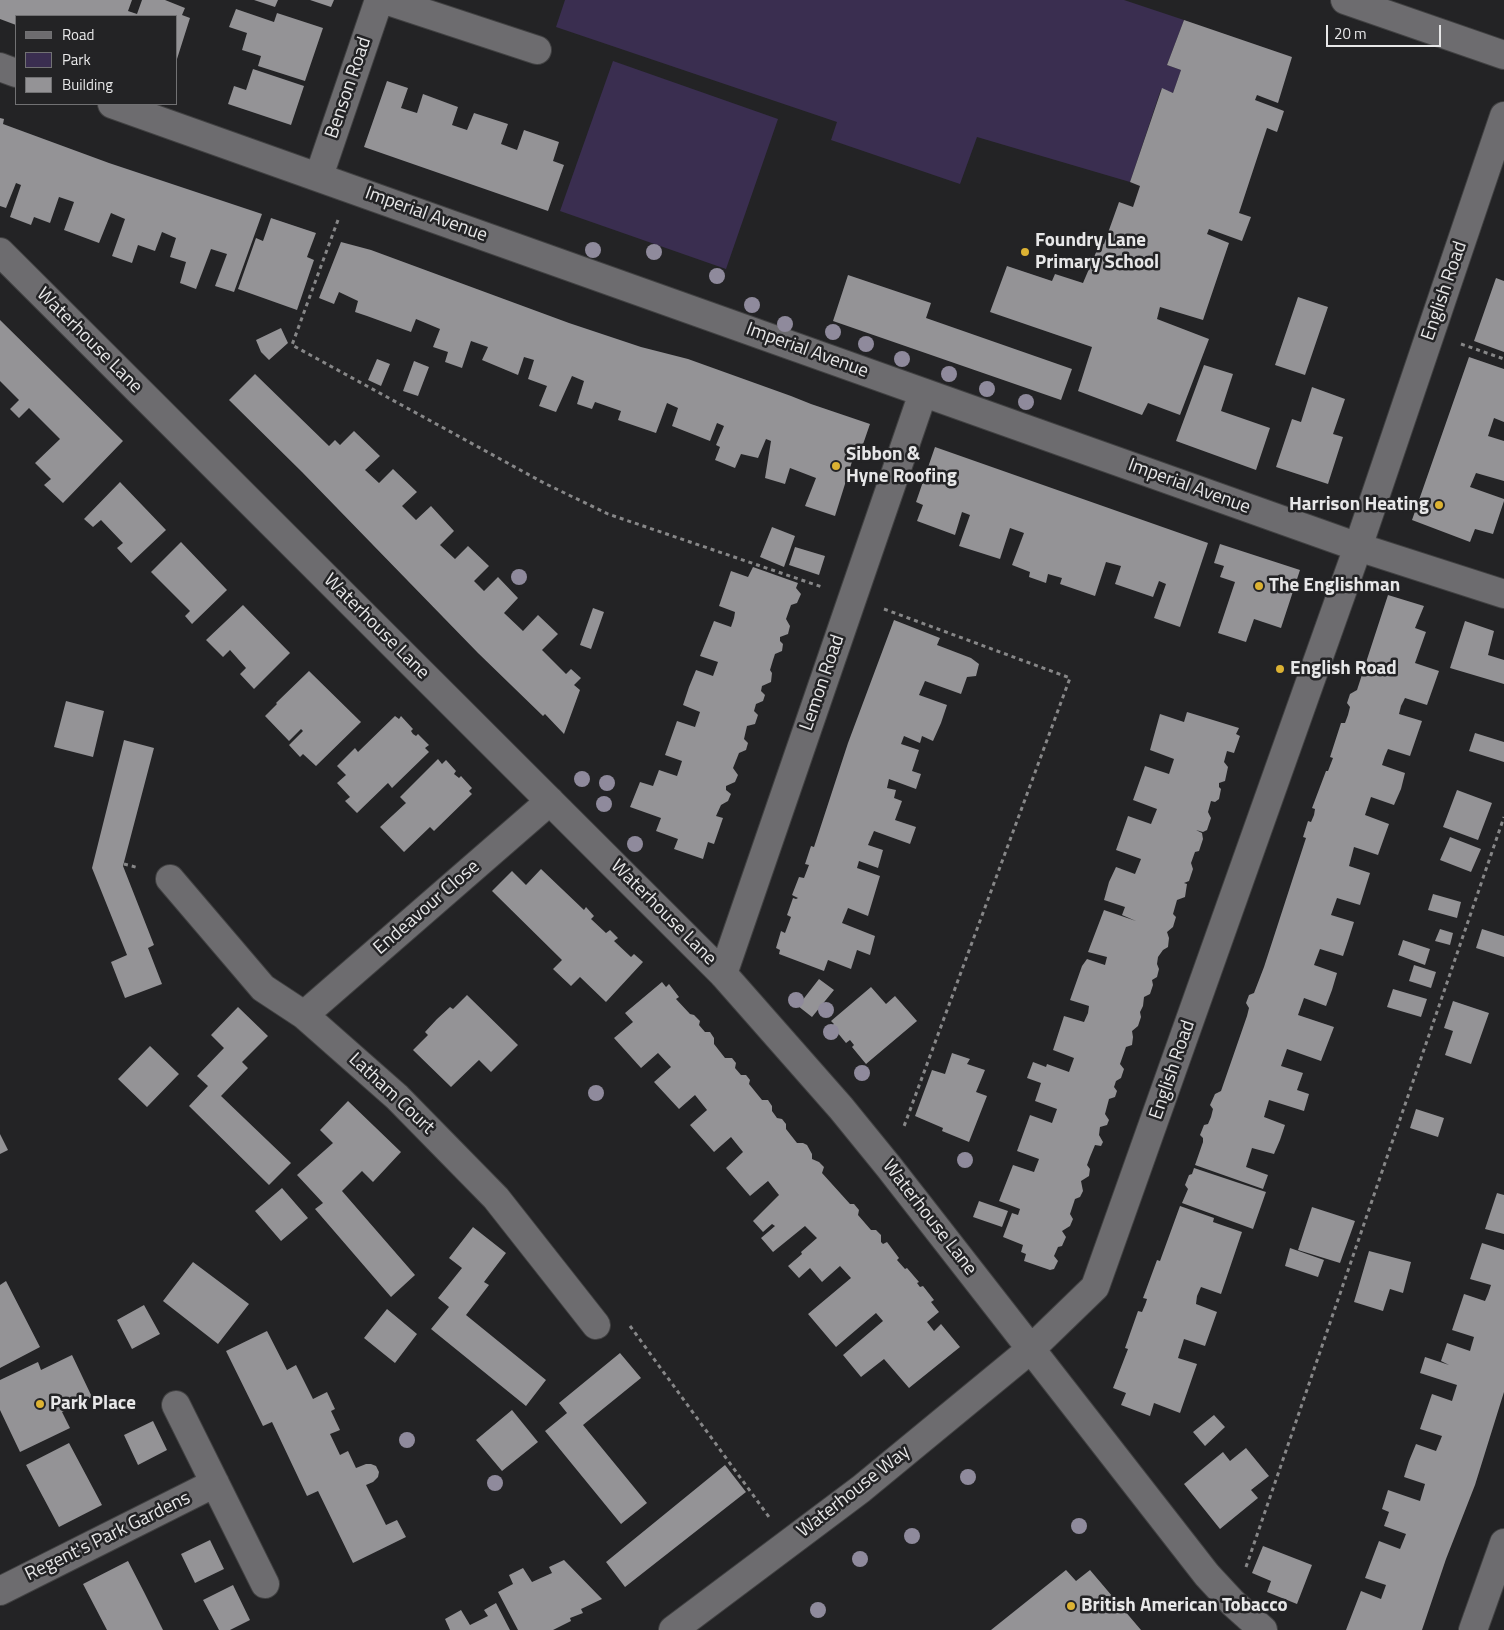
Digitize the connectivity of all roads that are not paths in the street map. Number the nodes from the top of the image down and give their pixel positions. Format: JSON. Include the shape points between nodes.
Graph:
{"nodes":[{"id":1,"x":379,"y":0,"type":"edge"},
{"id":2,"x":385,"y":0,"type":"edge"},
{"id":3,"x":1346,"y":0,"type":"edge"},
{"id":4,"x":537,"y":50,"type":"dead end"},
{"id":5,"x":1504,"y":55,"type":"edge"},
{"id":6,"x":0,"y":68,"type":"edge"},
{"id":7,"x":15,"y":73,"type":"edge"},
{"id":8,"x":115,"y":105,"type":"edge"},
{"id":9,"x":1504,"y":116,"type":"edge"},
{"id":10,"x":319,"y":176,"type":"junction"},
{"id":11,"x":0,"y":252,"type":"edge"},
{"id":12,"x":923,"y":393,"type":"junction"},
{"id":13,"x":1358,"y":547,"type":"junction"},
{"id":14,"x":1504,"y":594,"type":"edge"},
{"id":15,"x":550,"y":801,"type":"junction"},
{"id":16,"x":170,"y":879,"type":"dead end"},
{"id":17,"x":723,"y":974,"type":"junction"},
{"id":18,"x":304,"y":1015,"type":"junction"},
{"id":19,"x":596,"y":1325,"type":"road end"},
{"id":20,"x":1031,"y":1348,"type":"junction"},
{"id":21,"x":176,"y":1405,"type":"dead end"},
{"id":22,"x":215,"y":1483,"type":"junction"},
{"id":23,"x":1504,"y":1542,"type":"edge"},
{"id":24,"x":265,"y":1584,"type":"dead end"},
{"id":25,"x":0,"y":1590,"type":"edge"},
{"id":26,"x":673,"y":1630,"type":"edge"},
{"id":27,"x":1263,"y":1630,"type":"edge"},
{"id":28,"x":1473,"y":1630,"type":"edge"}],
"edges":[{"from":1,"to":10,"type":"street","name":"Benson Road"},
{"from":2,"to":4,"type":"street"},
{"from":3,"to":5,"type":"street"},
{"from":6,"to":7,"type":"street"},
{"from":8,"to":10,"type":"street","name":"Imperial Avenue"},
{"from":9,"to":13,"type":"street","name":"English Road"},
{"from":10,"to":12,"type":"street","name":"Imperial Avenue"},
{"from":11,"to":15,"type":"street","name":"Waterhouse Lane"},
{"from":12,"to":13,"type":"street","name":"Imperial Avenue"},
{"from":12,"to":17,"type":"street","name":"Lemon Road"},
{"from":13,"to":14,"type":"street","name":"Imperial Avenue"},
{"from":13,"to":20,"type":"street","name":"English Road","via":[[1096,1287]]},
{"from":15,"to":17,"type":"street","name":"Waterhouse Lane"},
{"from":15,"to":18,"type":"street","name":"Endeavour Close"},
{"from":16,"to":18,"type":"street","name":"Latham Court","via":[[263,988]]},
{"from":17,"to":20,"type":"street","name":"Waterhouse Lane","via":[[841,1108]]},
{"from":18,"to":19,"type":"street","name":"Latham Court","via":[[397,1097],[496,1198]]},
{"from":20,"to":26,"type":"street","name":"Waterhouse Way","via":[[861,1489]]},
{"from":20,"to":27,"type":"street","name":"Waterhouse Lane","via":[[1207,1575]]},
{"from":21,"to":22,"type":"street"},
{"from":22,"to":24,"type":"street"},
{"from":22,"to":25,"type":"street","name":"Regent's Park Gardens"},
{"from":23,"to":28,"type":"street"}]}
